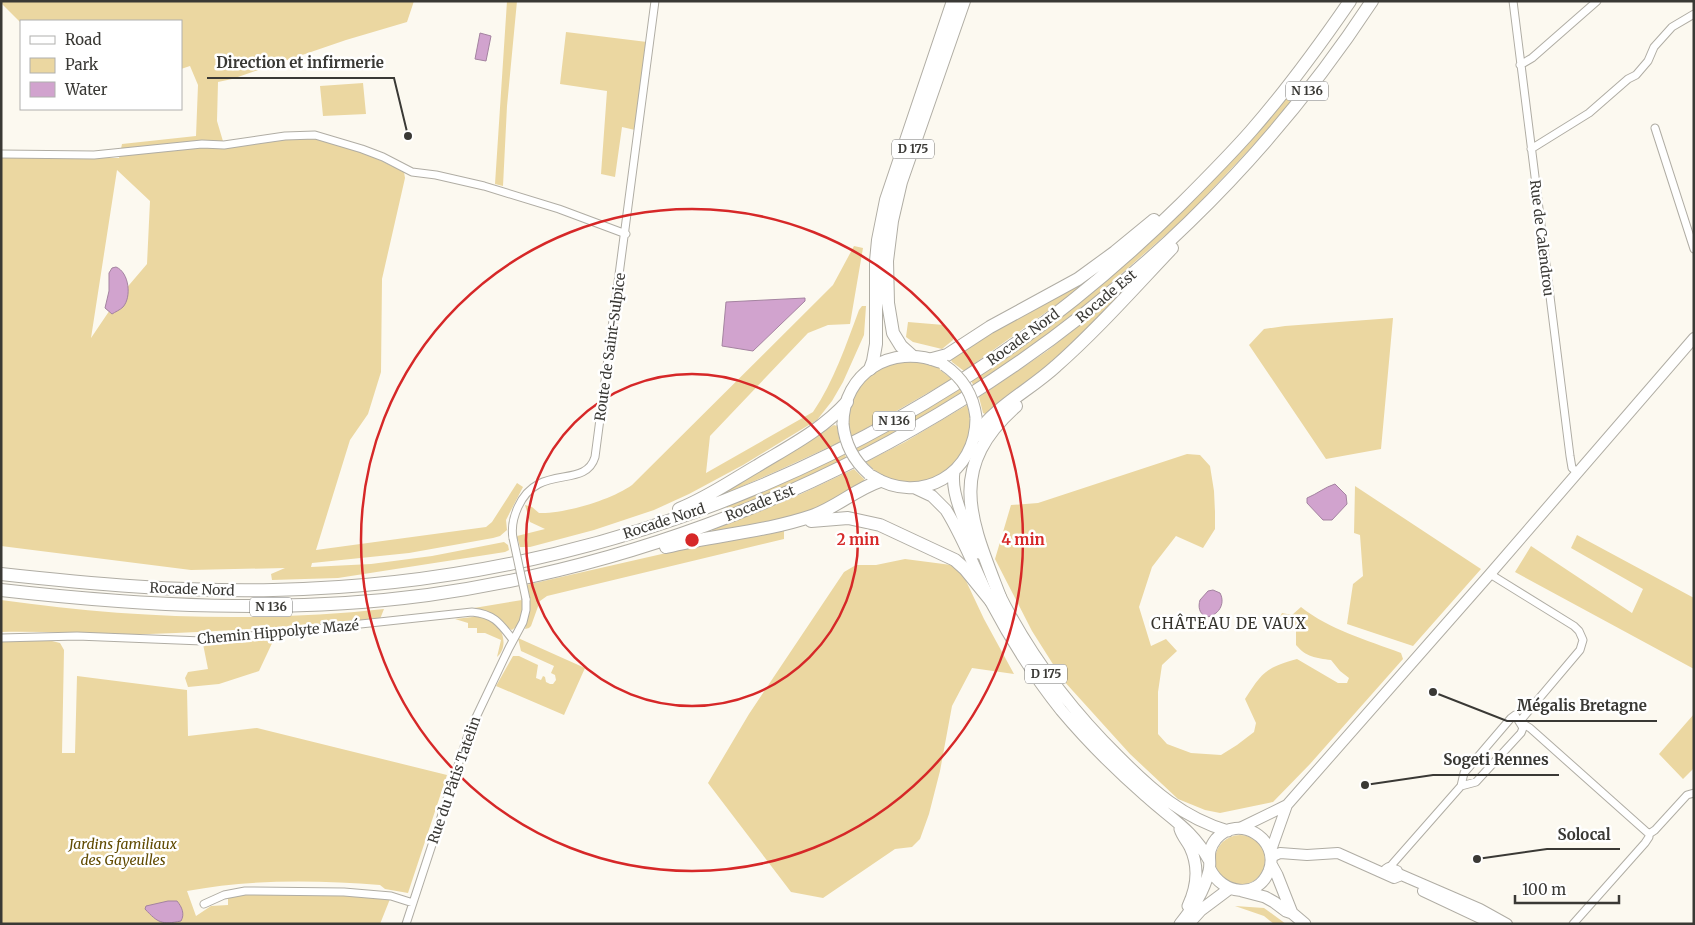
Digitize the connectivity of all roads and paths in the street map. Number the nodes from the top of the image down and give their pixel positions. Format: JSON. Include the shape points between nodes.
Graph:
{"nodes":[{"id":1,"x":656,"y":1,"type":"edge"},
{"id":2,"x":953,"y":1,"type":"edge"},
{"id":3,"x":964,"y":1,"type":"edge"},
{"id":4,"x":1350,"y":1,"type":"edge"},
{"id":5,"x":1372,"y":1,"type":"edge"},
{"id":6,"x":1513,"y":1,"type":"edge"},
{"id":7,"x":1597,"y":1,"type":"edge"},
{"id":8,"x":1694,"y":14,"type":"edge"},
{"id":9,"x":1520,"y":65,"type":"junction"},
{"id":10,"x":1655,"y":128,"type":"dead end"},
{"id":11,"x":1531,"y":149,"type":"junction"},
{"id":12,"x":1,"y":154,"type":"edge"},
{"id":13,"x":1223,"y":162,"type":"junction"},
{"id":14,"x":1236,"y":174,"type":"junction"},
{"id":15,"x":626,"y":234,"type":"junction"},
{"id":16,"x":1694,"y":249,"type":"edge"},
{"id":17,"x":1694,"y":338,"type":"edge"},
{"id":18,"x":911,"y":355,"type":"junction"},
{"id":19,"x":932,"y":359,"type":"junction"},
{"id":20,"x":1058,"y":364,"type":"junction"},
{"id":21,"x":870,"y":369,"type":"junction"},
{"id":22,"x":847,"y":402,"type":"junction"},
{"id":23,"x":975,"y":436,"type":"junction"},
{"id":24,"x":954,"y":472,"type":"junction"},
{"id":25,"x":1577,"y":472,"type":"junction"},
{"id":26,"x":880,"y":481,"type":"junction"},
{"id":27,"x":914,"y":488,"type":"junction"},
{"id":28,"x":794,"y":522,"type":"junction"},
{"id":29,"x":501,"y":565,"type":"junction"},
{"id":30,"x":1,"y":574,"type":"edge"},
{"id":31,"x":538,"y":574,"type":"junction"},
{"id":32,"x":1490,"y":574,"type":"junction"},
{"id":33,"x":1,"y":590,"type":"edge"},
{"id":34,"x":995,"y":599,"type":"junction"},
{"id":35,"x":1,"y":638,"type":"edge"},
{"id":36,"x":513,"y":640,"type":"junction"},
{"id":37,"x":1518,"y":718,"type":"junction"},
{"id":38,"x":1461,"y":786,"type":"junction"},
{"id":39,"x":1690,"y":794,"type":"edge"},
{"id":40,"x":1287,"y":805,"type":"junction"},
{"id":41,"x":1180,"y":825,"type":"junction"},
{"id":42,"x":1240,"y":828,"type":"junction"},
{"id":43,"x":1228,"y":831,"type":"junction"},
{"id":44,"x":1649,"y":834,"type":"junction"},
{"id":45,"x":1403,"y":852,"type":"junction"},
{"id":46,"x":1271,"y":858,"type":"junction"},
{"id":47,"x":1209,"y":864,"type":"junction"},
{"id":48,"x":1393,"y":873,"type":"junction"},
{"id":49,"x":1235,"y":890,"type":"junction"},
{"id":50,"x":413,"y":903,"type":"junction"},
{"id":51,"x":204,"y":904,"type":"dead end"},
{"id":52,"x":1292,"y":913,"type":"junction"},
{"id":53,"x":406,"y":924,"type":"edge"},
{"id":54,"x":1174,"y":924,"type":"edge"},
{"id":55,"x":1180,"y":924,"type":"edge"},
{"id":56,"x":1188,"y":924,"type":"edge"},
{"id":57,"x":1305,"y":924,"type":"edge"},
{"id":58,"x":1493,"y":924,"type":"edge"},
{"id":59,"x":1507,"y":924,"type":"edge"},
{"id":60,"x":1573,"y":924,"type":"edge"}],
"edges":[{"from":1,"to":15,"type":"street","name":"Route de Saint-Sulpice"},
{"from":2,"to":21,"type":"highway","number":"D 175","via":[[886,200],[876,261],[876,344]]},
{"from":3,"to":18,"type":"highway","number":"D 175","via":[[901,182],[890,234],[887,280],[891,326],[896,340]]},
{"from":4,"to":13,"type":"highway","number":"N 136","via":[[1295,77]]},
{"from":5,"to":14,"type":"highway","name":"Rocade Est","number":"N 136","via":[[1307,91]]},
{"from":6,"to":9,"type":"street","name":"Rue de Calendrou"},
{"from":7,"to":9,"type":"street"},
{"from":8,"to":11,"type":"street","via":[[1672,27],[1636,74],[1589,112]]},
{"from":9,"to":11,"type":"street","name":"Rue de Calendrou"},
{"from":10,"to":16,"type":"street"},
{"from":11,"to":25,"type":"street","name":"Rue de Calendrou","via":[[1570,456],[1572,468]]},
{"from":12,"to":15,"type":"street","via":[[94,155],[202,144],[224,146],[285,136],[315,135],[362,148],[412,172],[436,174],[484,186]]},
{"from":13,"to":19,"type":"highway","via":[[1088,273],[990,327],[948,355]]},
{"from":13,"to":29,"type":"highway","name":"Rocade Nord","number":"N 136","via":[[1144,240],[1059,312],[957,384],[885,426],[771,482],[688,514],[597,542]]},
{"from":14,"to":20,"type":"highway","via":[[1213,206]]},
{"from":14,"to":31,"type":"highway","name":"Rocade Est","number":"N 136","via":[[1174,237],[1096,304],[1018,363],[923,424],[840,468],[756,506],[639,548]]},
{"from":15,"to":36,"type":"street","name":"Route de Saint-Sulpice","bridge":true,"via":[[593,464],[585,472],[548,479],[528,490],[514,517],[513,538],[526,610]]},
{"from":17,"to":25,"type":"main road"},
{"from":18,"to":19,"type":"main road"},
{"from":18,"to":21,"type":"main road","via":[[894,357]]},
{"from":19,"to":23,"type":"main road","bridge":true,"via":[[957,374],[967,387],[976,417]]},
{"from":20,"to":23,"type":"highway","via":[[995,413]]},
{"from":20,"to":34,"type":"highway","via":[[1048,378],[998,422],[974,464],[971,511]]},
{"from":21,"to":22,"type":"main road","via":[[856,383]]},
{"from":22,"to":26,"type":"main road","bridge":true,"via":[[843,424],[850,452],[858,464]]},
{"from":22,"to":29,"type":"highway","via":[[814,430],[695,502],[630,526]]},
{"from":23,"to":24,"type":"main road","via":[[968,454]]},
{"from":24,"to":27,"type":"main road","via":[[935,483]]},
{"from":24,"to":34,"type":"main road","number":"D 175","via":[[952,478],[958,502]]},
{"from":25,"to":32,"type":"main road"},
{"from":26,"to":27,"type":"main road"},
{"from":26,"to":28,"type":"highway","via":[[832,508]]},
{"from":27,"to":34,"type":"main road","number":"D 175","via":[[932,496],[946,510]]},
{"from":28,"to":31,"type":"highway"},
{"from":28,"to":34,"type":"highway","via":[[848,518],[880,525],[956,560]]},
{"from":29,"to":30,"type":"highway","name":"Rocade Nord","number":"N 136","via":[[422,579],[273,590],[149,587]]},
{"from":31,"to":33,"type":"highway","name":"Rocade Nord","number":"N 136","via":[[425,595],[274,606],[157,605]]},
{"from":32,"to":37,"type":"street","via":[[1574,626],[1583,640],[1580,650]]},
{"from":32,"to":40,"type":"main road"},
{"from":34,"to":41,"type":"main road","number":"D 175","via":[[1012,642],[1072,723],[1120,773]]},
{"from":34,"to":43,"type":"main road","number":"D 175","via":[[1047,675],[1096,734],[1154,790],[1205,824]]},
{"from":35,"to":36,"type":"street","name":"Chemin Hippolyte Mazé","via":[[77,636],[202,641],[472,612],[492,617]]},
{"from":36,"to":50,"type":"street","name":"Rue du Pâtis Tatelin","via":[[469,732]]},
{"from":37,"to":38,"type":"street","via":[[1511,718],[1464,773]]},
{"from":37,"to":38,"type":"street","via":[[1523,728],[1521,733],[1476,782]]},
{"from":37,"to":44,"type":"street"},
{"from":38,"to":45,"type":"street"},
{"from":39,"to":44,"type":"street"},
{"from":40,"to":42,"type":"main road"},
{"from":40,"to":46,"type":"main road"},
{"from":41,"to":47,"type":"main road","number":"D 175","via":[[1195,838]]},
{"from":41,"to":54,"type":"main road","via":[[1194,857],[1196,877],[1191,900]]},
{"from":42,"to":43,"type":"main road"},
{"from":42,"to":46,"type":"main road","via":[[1260,835]]},
{"from":43,"to":47,"type":"main road","via":[[1212,846]]},
{"from":44,"to":60,"type":"street","via":[[1645,843]]},
{"from":45,"to":48,"type":"street"},
{"from":45,"to":48,"type":"street"},
{"from":46,"to":48,"type":"main road","via":[[1280,853],[1338,853]]},
{"from":46,"to":49,"type":"main road","via":[[1268,873],[1261,883]]},
{"from":46,"to":52,"type":"main road"},
{"from":47,"to":49,"type":"main road","via":[[1217,881]]},
{"from":47,"to":55,"type":"main road","via":[[1198,901]]},
{"from":48,"to":58,"type":"main road"},
{"from":48,"to":59,"type":"main road","via":[[1480,909]]},
{"from":49,"to":52,"type":"main road","via":[[1266,898]]},
{"from":49,"to":56,"type":"main road","via":[[1201,910]]},
{"from":50,"to":51,"type":"street","via":[[391,896],[344,892],[245,891],[220,896]]},
{"from":50,"to":53,"type":"street","name":"Rue du Pâtis Tatelin"},
{"from":52,"to":57,"type":"main road"}]}
